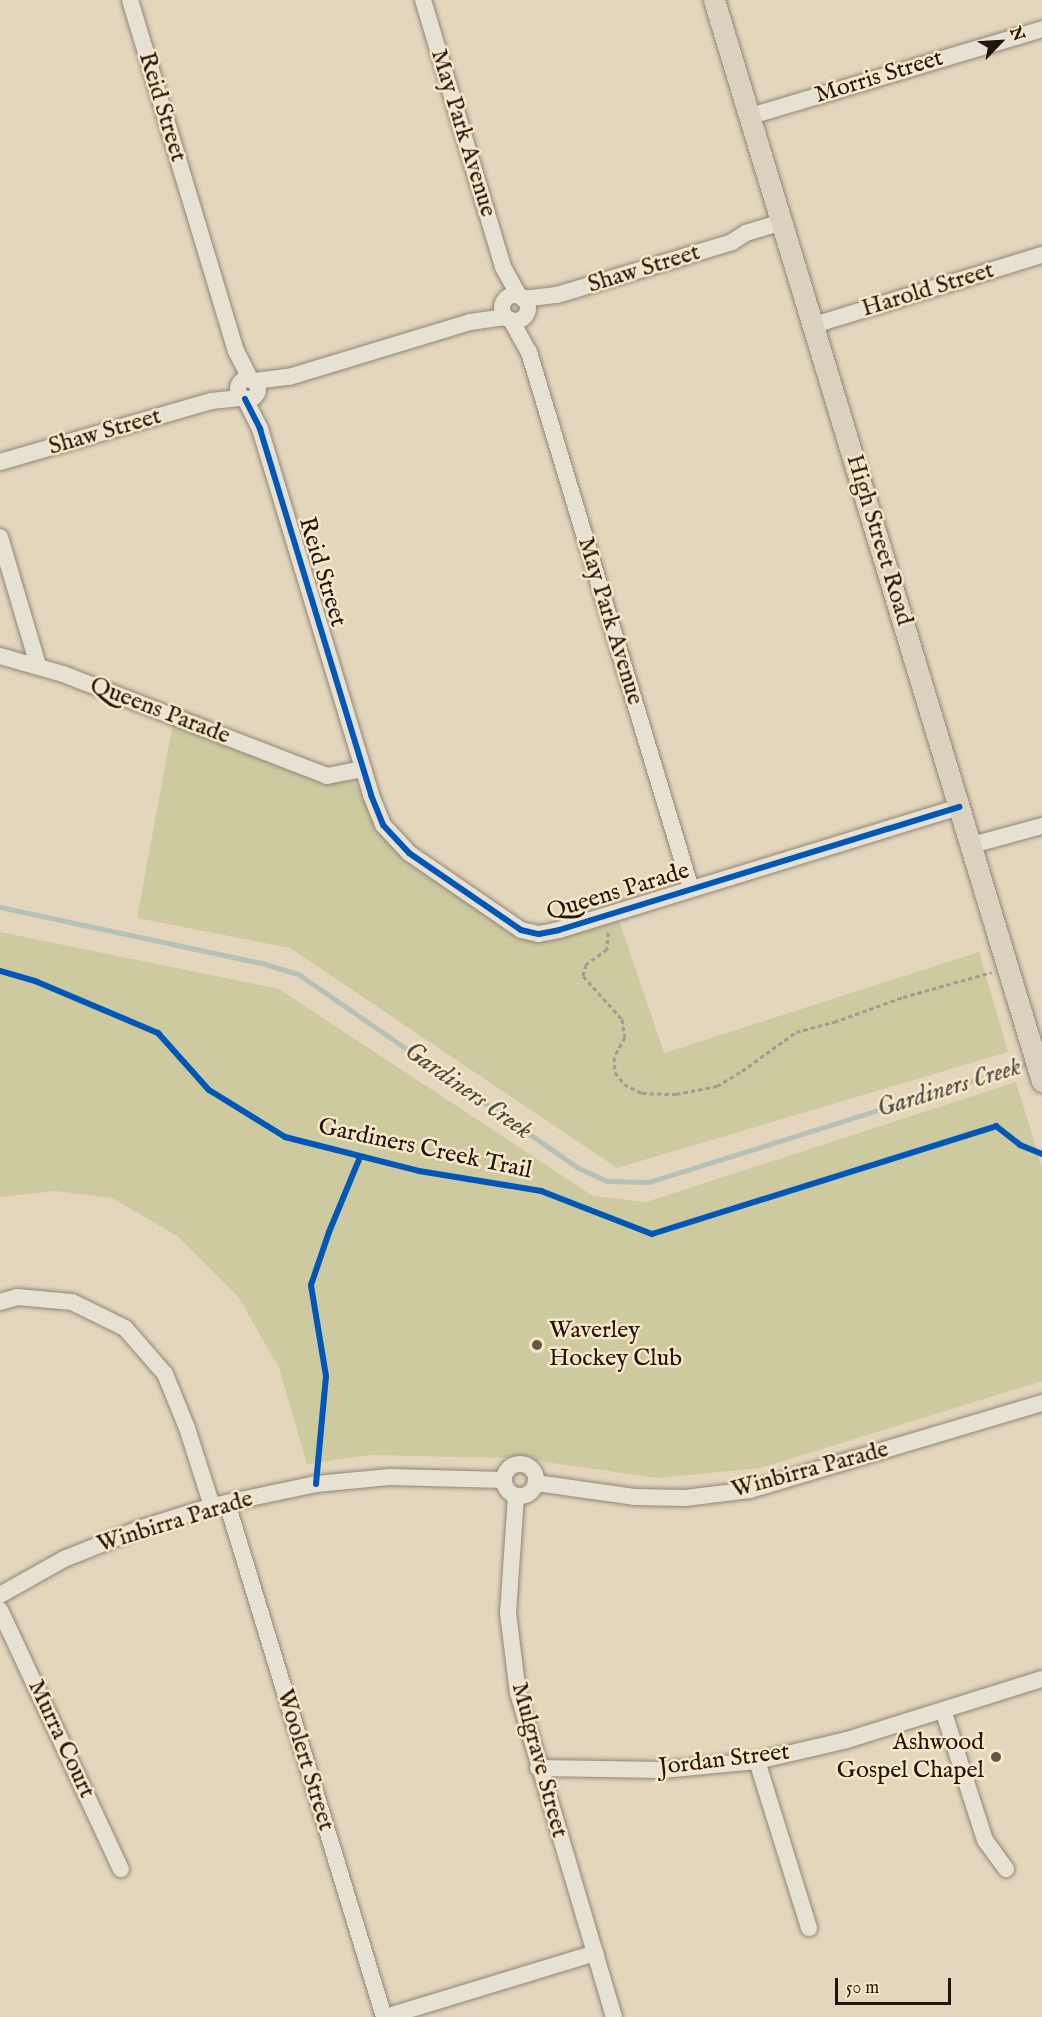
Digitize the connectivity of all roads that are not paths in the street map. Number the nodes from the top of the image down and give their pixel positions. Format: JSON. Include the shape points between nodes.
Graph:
{"nodes":[{"id":1,"x":130,"y":0,"type":"edge"},
{"id":2,"x":423,"y":0,"type":"edge"},
{"id":3,"x":714,"y":0,"type":"edge"},
{"id":4,"x":1042,"y":29,"type":"edge"},
{"id":5,"x":750,"y":116,"type":"junction"},
{"id":6,"x":784,"y":227,"type":"junction"},
{"id":7,"x":1042,"y":255,"type":"edge"},
{"id":8,"x":515,"y":308,"type":"junction"},
{"id":9,"x":814,"y":325,"type":"junction"},
{"id":10,"x":248,"y":389,"type":"junction"},
{"id":11,"x":0,"y":462,"type":"edge"},
{"id":12,"x":0,"y":537,"type":"edge"},
{"id":13,"x":0,"y":656,"type":"edge"},
{"id":14,"x":38,"y":665,"type":"junction"},
{"id":15,"x":361,"y":763,"type":"junction"},
{"id":16,"x":960,"y":807,"type":"junction"},
{"id":17,"x":1042,"y":826,"type":"edge"},
{"id":18,"x":972,"y":845,"type":"junction"},
{"id":19,"x":691,"y":889,"type":"junction"},
{"id":20,"x":1042,"y":1081,"type":"edge"},
{"id":21,"x":0,"y":1302,"type":"edge"},
{"id":22,"x":1042,"y":1403,"type":"edge"},
{"id":23,"x":504,"y":1480,"type":"junction"},
{"id":24,"x":536,"y":1483,"type":"junction"},
{"id":25,"x":516,"y":1496,"type":"junction"},
{"id":26,"x":219,"y":1504,"type":"junction"},
{"id":27,"x":0,"y":1595,"type":"edge"},
{"id":28,"x":0,"y":1610,"type":"edge"},
{"id":29,"x":1042,"y":1679,"type":"edge"},
{"id":30,"x":943,"y":1710,"type":"junction"},
{"id":31,"x":757,"y":1761,"type":"junction"},
{"id":32,"x":538,"y":1768,"type":"junction"},
{"id":33,"x":121,"y":1869,"type":"dead end"},
{"id":34,"x":1006,"y":1869,"type":"dead end"},
{"id":35,"x":808,"y":1928,"type":"dead end"},
{"id":36,"x":595,"y":1953,"type":"junction"},
{"id":37,"x":384,"y":2017,"type":"edge"},
{"id":38,"x":615,"y":2017,"type":"edge"}],
"edges":[{"from":1,"to":10,"type":"street","name":"Reid Street"},
{"from":2,"to":8,"type":"street","name":"May Park Avenue"},
{"from":3,"to":5,"type":"main road","name":"High Street Road"},
{"from":4,"to":5,"type":"street","name":"Morris Street"},
{"from":5,"to":6,"type":"main road","name":"High Street Road"},
{"from":6,"to":8,"type":"street","name":"Shaw Street","via":[[746,233],[732,242]]},
{"from":6,"to":9,"type":"main road","name":"High Street Road"},
{"from":7,"to":9,"type":"street","name":"Harold Street"},
{"from":8,"to":10,"type":"street","name":"Shaw Street"},
{"from":8,"to":19,"type":"street","name":"May Park Avenue"},
{"from":9,"to":16,"type":"main road","name":"High Street Road"},
{"from":10,"to":11,"type":"street","name":"Shaw Street"},
{"from":10,"to":15,"type":"street","name":"Reid Street"},
{"from":12,"to":14,"type":"street"},
{"from":13,"to":14,"type":"street","name":"Queens Parade"},
{"from":14,"to":15,"type":"street","name":"Queens Parade","via":[[334,776]]},
{"from":15,"to":19,"type":"street","name":"Queens Parade","via":[[377,812],[399,845],[521,930],[539,934]]},
{"from":16,"to":18,"type":"main road","name":"High Street Road"},
{"from":16,"to":19,"type":"street","name":"Queens Parade"},
{"from":17,"to":18,"type":"street"},
{"from":18,"to":20,"type":"main road","name":"High Street Road"},
{"from":21,"to":26,"type":"street","name":"Woolert Street","via":[[17,1297],[72,1302],[125,1328],[165,1374]]},
{"from":22,"to":24,"type":"street","name":"Winbirra Parade","via":[[750,1490],[685,1498],[634,1497]]},
{"from":23,"to":24,"type":"street","via":[[508,1469],[519,1464],[534,1471]]},
{"from":23,"to":25,"type":"street"},
{"from":23,"to":26,"type":"street","name":"Winbirra Parade","via":[[390,1478],[316,1484]]},
{"from":24,"to":25,"type":"street","via":[[531,1492]]},
{"from":25,"to":32,"type":"street","name":"Mulgrave Street","via":[[508,1613],[518,1693]]},
{"from":26,"to":27,"type":"street","name":"Winbirra Parade","via":[[64,1558]]},
{"from":26,"to":37,"type":"street","name":"Woolert Street"},
{"from":28,"to":33,"type":"street","name":"Murra Court"},
{"from":29,"to":30,"type":"street","name":"Jordan Street"},
{"from":30,"to":31,"type":"street","name":"Jordan Street","via":[[847,1740]]},
{"from":30,"to":34,"type":"street","via":[[985,1840]]},
{"from":31,"to":32,"type":"street","name":"Jordan Street","via":[[663,1770]]},
{"from":31,"to":35,"type":"street"},
{"from":32,"to":36,"type":"street","name":"Mulgrave Street"},
{"from":36,"to":37,"type":"street"},
{"from":36,"to":38,"type":"street","name":"Mulgrave Street"}]}
